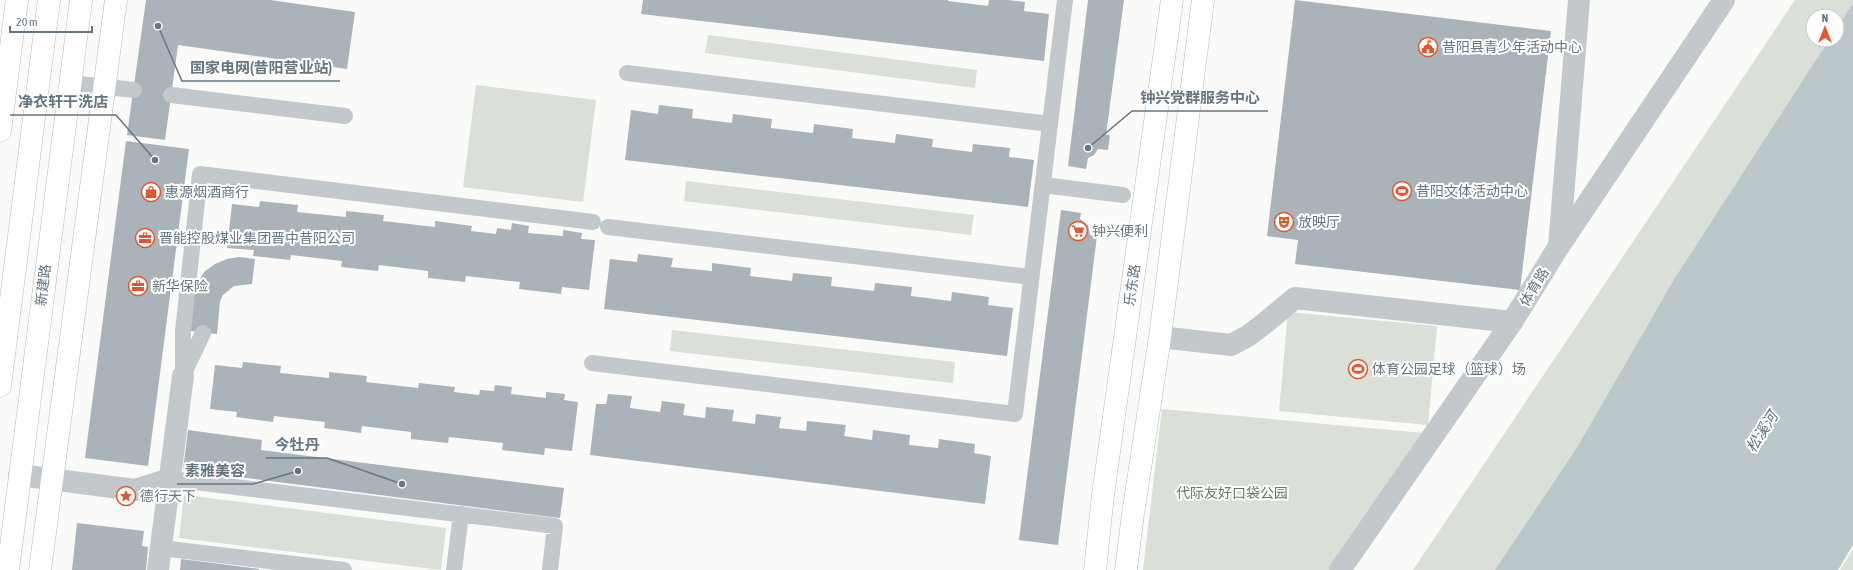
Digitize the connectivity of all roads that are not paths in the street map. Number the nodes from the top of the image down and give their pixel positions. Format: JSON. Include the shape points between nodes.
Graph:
{"nodes":[{"id":1,"x":17,"y":0,"type":"edge"},
{"id":2,"x":49,"y":0,"type":"edge"},
{"id":3,"x":81,"y":0,"type":"edge"},
{"id":4,"x":116,"y":0,"type":"edge"},
{"id":5,"x":1065,"y":0,"type":"edge"},
{"id":6,"x":1172,"y":0,"type":"edge"},
{"id":7,"x":1203,"y":0,"type":"edge"},
{"id":8,"x":1579,"y":0,"type":"edge"},
{"id":9,"x":1724,"y":0,"type":"edge"},
{"id":10,"x":627,"y":72,"type":"dead end"},
{"id":11,"x":70,"y":82,"type":"junction"},
{"id":12,"x":106,"y":87,"type":"junction"},
{"id":13,"x":134,"y":90,"type":"dead end"},
{"id":14,"x":171,"y":95,"type":"dead end"},
{"id":15,"x":344,"y":116,"type":"dead end"},
{"id":16,"x":1050,"y":124,"type":"junction"},
{"id":17,"x":0,"y":131,"type":"edge"},
{"id":18,"x":1043,"y":185,"type":"junction"},
{"id":19,"x":1123,"y":195,"type":"dead end"},
{"id":20,"x":1559,"y":246,"type":"junction"},
{"id":21,"x":1031,"y":277,"type":"junction"},
{"id":22,"x":1512,"y":322,"type":"junction"},
{"id":23,"x":203,"y":333,"type":"dead end"},
{"id":24,"x":1160,"y":336,"type":"junction"},
{"id":25,"x":592,"y":363,"type":"dead end"},
{"id":26,"x":183,"y":376,"type":"junction"},
{"id":27,"x":0,"y":386,"type":"edge"},
{"id":28,"x":19,"y":475,"type":"junction"},
{"id":29,"x":51,"y":479,"type":"junction"},
{"id":30,"x":170,"y":479,"type":"junction"},
{"id":31,"x":461,"y":514,"type":"junction"},
{"id":32,"x":161,"y":548,"type":"junction"},
{"id":33,"x":8,"y":570,"type":"edge"},
{"id":34,"x":40,"y":570,"type":"edge"},
{"id":35,"x":158,"y":570,"type":"edge"},
{"id":36,"x":344,"y":570,"type":"edge"},
{"id":37,"x":454,"y":570,"type":"edge"},
{"id":38,"x":550,"y":570,"type":"edge"},
{"id":39,"x":1095,"y":570,"type":"edge"},
{"id":40,"x":1126,"y":570,"type":"edge"},
{"id":41,"x":1340,"y":570,"type":"edge"}],
"edges":[{"from":1,"to":17,"type":"main road"},
{"from":2,"to":27,"type":"main road"},
{"from":3,"to":11,"type":"main road","name":"新建路"},
{"from":4,"to":12,"type":"main road"},
{"from":5,"to":16,"type":"lane"},
{"from":6,"to":39,"type":"main road","name":"乐东路","via":[[1105,480]]},
{"from":7,"to":24,"type":"main road"},
{"from":8,"to":20,"type":"street"},
{"from":9,"to":20,"type":"street","name":"体育路"},
{"from":10,"to":16,"type":"lane"},
{"from":11,"to":12,"type":"lane"},
{"from":11,"to":28,"type":"main road","name":"新建路"},
{"from":12,"to":13,"type":"lane"},
{"from":12,"to":29,"type":"main road"},
{"from":14,"to":15,"type":"lane"},
{"from":16,"to":18,"type":"lane"},
{"from":18,"to":19,"type":"lane"},
{"from":18,"to":21,"type":"lane"},
{"from":20,"to":22,"type":"street","name":"体育路"},
{"from":21,"to":25,"type":"lane","via":[[1015,414]]},
{"from":21,"to":26,"type":"lane","via":[[200,174],[183,331]]},
{"from":22,"to":24,"type":"street","via":[[1295,298],[1265,323],[1231,345]]},
{"from":22,"to":41,"type":"street","name":"体育路"},
{"from":23,"to":26,"type":"lane"},
{"from":24,"to":40,"type":"main road"},
{"from":26,"to":30,"type":"street"},
{"from":28,"to":29,"type":"street"},
{"from":28,"to":33,"type":"main road","name":"新建路"},
{"from":29,"to":30,"type":"street","via":[[135,490]]},
{"from":29,"to":34,"type":"main road"},
{"from":30,"to":31,"type":"lane"},
{"from":30,"to":32,"type":"street"},
{"from":31,"to":37,"type":"lane"},
{"from":31,"to":38,"type":"lane","via":[[555,526]]},
{"from":32,"to":35,"type":"street"},
{"from":32,"to":36,"type":"lane"}]}
